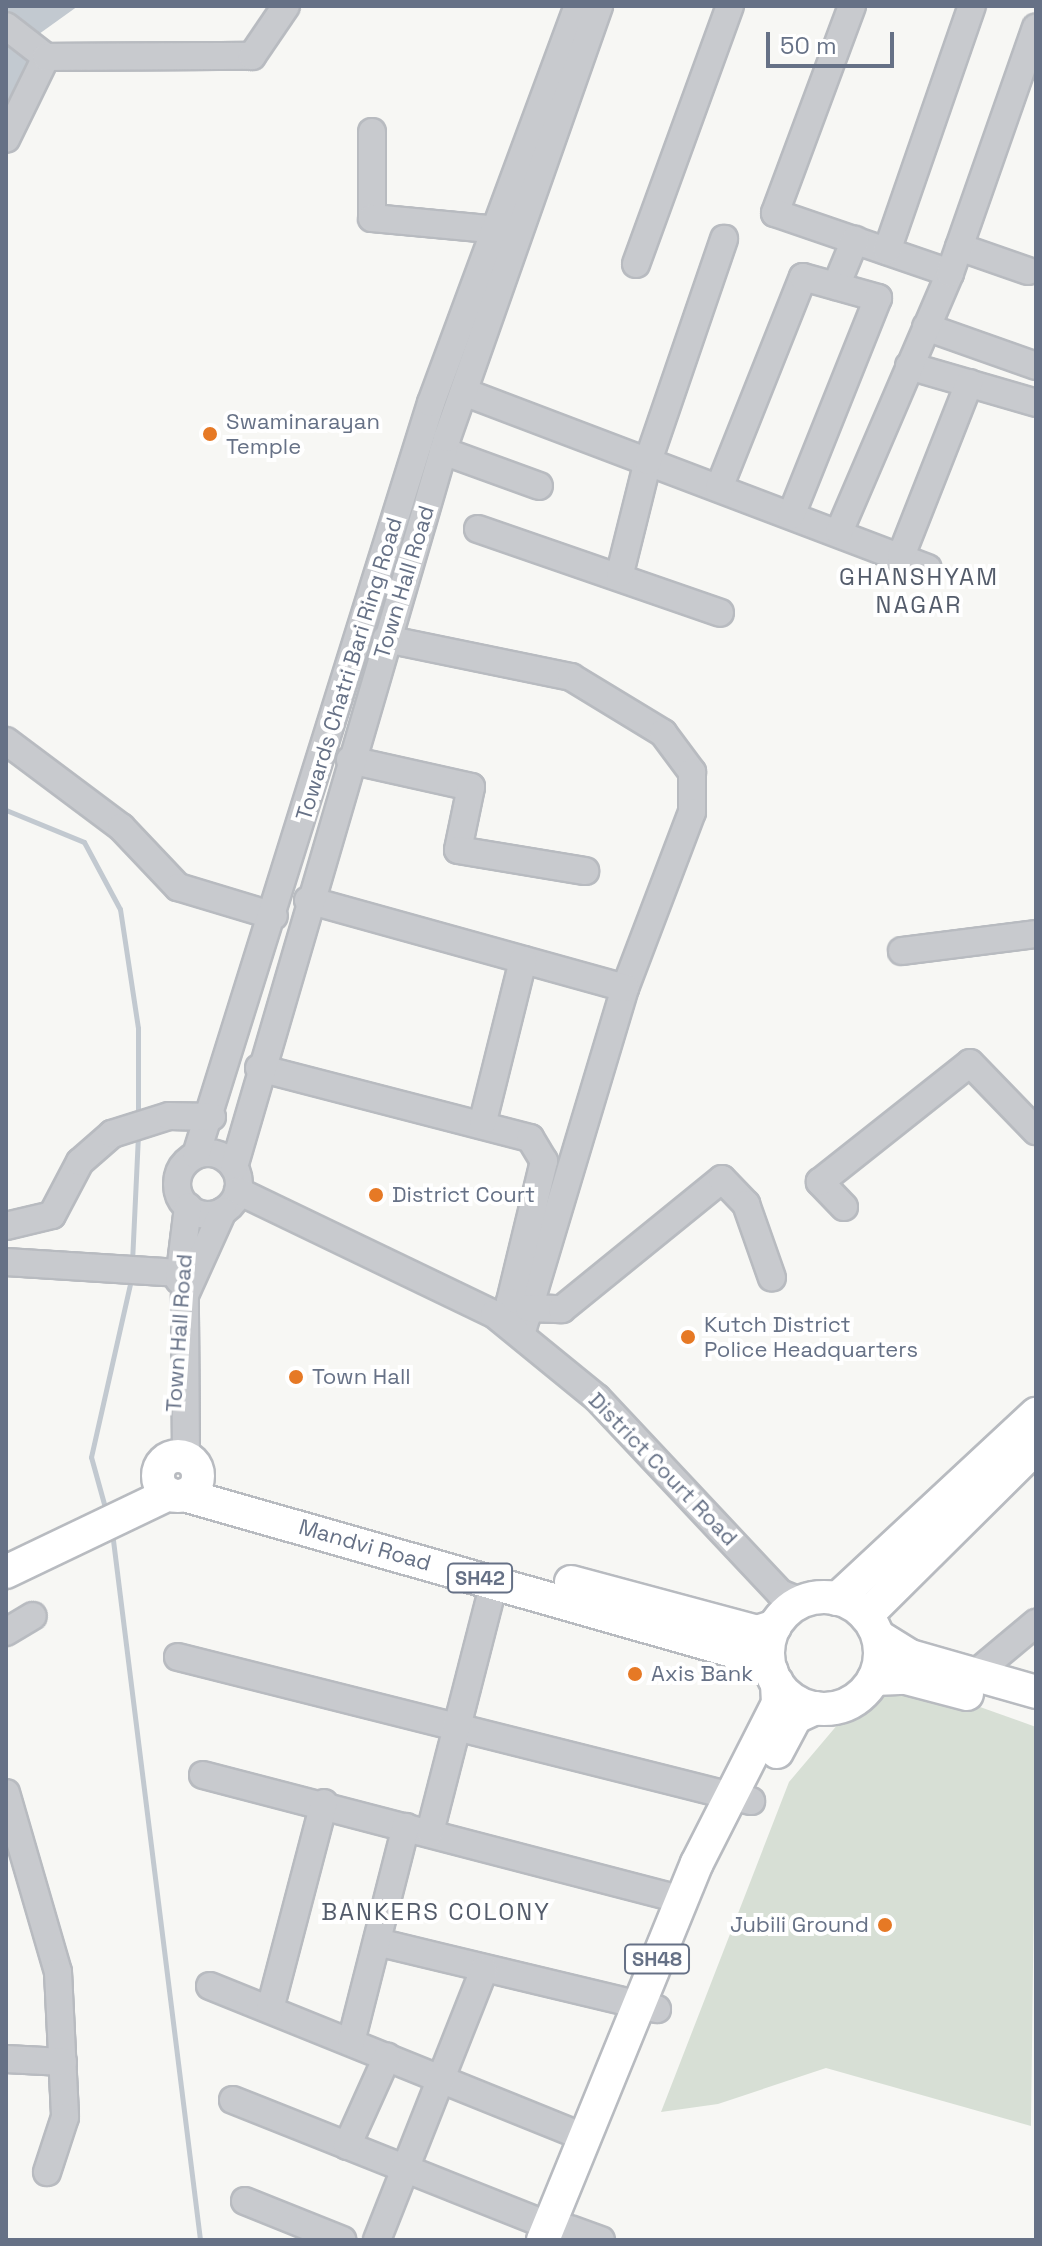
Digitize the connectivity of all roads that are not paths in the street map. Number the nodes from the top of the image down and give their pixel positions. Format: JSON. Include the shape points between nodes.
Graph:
{"nodes":[{"id":1,"x":286,"y":6,"type":"edge"},
{"id":2,"x":578,"y":6,"type":"edge"},
{"id":3,"x":599,"y":6,"type":"edge"},
{"id":4,"x":730,"y":6,"type":"edge"},
{"id":5,"x":852,"y":6,"type":"edge"},
{"id":6,"x":972,"y":6,"type":"edge"},
{"id":7,"x":6,"y":26,"type":"edge"},
{"id":8,"x":1036,"y":28,"type":"edge"},
{"id":9,"x":46,"y":57,"type":"junction"},
{"id":10,"x":372,"y":132,"type":"dead end"},
{"id":11,"x":6,"y":139,"type":"edge"},
{"id":12,"x":498,"y":230,"type":"junction"},
{"id":13,"x":724,"y":239,"type":"dead end"},
{"id":14,"x":855,"y":240,"type":"junction"},
{"id":15,"x":959,"y":247,"type":"junction"},
{"id":16,"x":887,"y":251,"type":"junction"},
{"id":17,"x":636,"y":264,"type":"dead end"},
{"id":18,"x":1028,"y":271,"type":"dead end"},
{"id":19,"x":950,"y":273,"type":"junction"},
{"id":20,"x":836,"y":286,"type":"junction"},
{"id":21,"x":926,"y":327,"type":"junction"},
{"id":22,"x":909,"y":366,"type":"junction"},
{"id":23,"x":1036,"y":366,"type":"edge"},
{"id":24,"x":969,"y":383,"type":"junction"},
{"id":25,"x":464,"y":392,"type":"junction"},
{"id":26,"x":1036,"y":403,"type":"edge"},
{"id":27,"x":443,"y":451,"type":"junction"},
{"id":28,"x":648,"y":461,"type":"junction"},
{"id":29,"x":539,"y":486,"type":"dead end"},
{"id":30,"x":719,"y":488,"type":"junction"},
{"id":31,"x":791,"y":515,"type":"junction"},
{"id":32,"x":478,"y":529,"type":"dead end"},
{"id":33,"x":839,"y":532,"type":"junction"},
{"id":34,"x":901,"y":556,"type":"junction"},
{"id":35,"x":928,"y":568,"type":"dead end"},
{"id":36,"x":620,"y":573,"type":"junction"},
{"id":37,"x":720,"y":613,"type":"dead end"},
{"id":38,"x":386,"y":639,"type":"junction"},
{"id":39,"x":6,"y":741,"type":"edge"},
{"id":40,"x":350,"y":760,"type":"junction"},
{"id":41,"x":585,"y":871,"type":"dead end"},
{"id":42,"x":308,"y":900,"type":"junction"},
{"id":43,"x":274,"y":916,"type":"junction"},
{"id":44,"x":1036,"y":934,"type":"edge"},
{"id":45,"x":902,"y":951,"type":"dead end"},
{"id":46,"x":523,"y":960,"type":"junction"},
{"id":47,"x":625,"y":988,"type":"junction"},
{"id":48,"x":259,"y":1068,"type":"junction"},
{"id":49,"x":212,"y":1117,"type":"junction"},
{"id":50,"x":483,"y":1121,"type":"junction"},
{"id":51,"x":1036,"y":1131,"type":"edge"},
{"id":52,"x":196,"y":1155,"type":"junction"},
{"id":53,"x":231,"y":1194,"type":"junction"},
{"id":54,"x":188,"y":1207,"type":"junction"},
{"id":55,"x":844,"y":1207,"type":"dead end"},
{"id":56,"x":6,"y":1226,"type":"edge"},
{"id":57,"x":6,"y":1262,"type":"edge"},
{"id":58,"x":180,"y":1273,"type":"junction"},
{"id":59,"x":772,"y":1278,"type":"dead end"},
{"id":60,"x":529,"y":1327,"type":"junction"},
{"id":61,"x":1036,"y":1414,"type":"edge"},
{"id":62,"x":1036,"y":1447,"type":"edge"},
{"id":63,"x":170,"y":1478,"type":"junction"},
{"id":64,"x":62,"y":1531,"type":"junction"},
{"id":65,"x":6,"y":1551,"type":"edge"},
{"id":66,"x":6,"y":1572,"type":"edge"},
{"id":67,"x":490,"y":1598,"type":"dead end"},
{"id":68,"x":837,"y":1599,"type":"junction"},
{"id":69,"x":785,"y":1609,"type":"junction"},
{"id":70,"x":33,"y":1616,"type":"dead end"},
{"id":71,"x":1036,"y":1623,"type":"edge"},
{"id":72,"x":872,"y":1626,"type":"junction"},
{"id":73,"x":6,"y":1632,"type":"edge"},
{"id":74,"x":178,"y":1657,"type":"dead end"},
{"id":75,"x":975,"y":1674,"type":"junction"},
{"id":76,"x":774,"y":1677,"type":"junction"},
{"id":77,"x":874,"y":1679,"type":"junction"},
{"id":78,"x":1036,"y":1692,"type":"edge"},
{"id":79,"x":815,"y":1708,"type":"junction"},
{"id":80,"x":1036,"y":1712,"type":"edge"},
{"id":81,"x":456,"y":1730,"type":"junction"},
{"id":82,"x":203,"y":1775,"type":"dead end"},
{"id":83,"x":6,"y":1793,"type":"edge"},
{"id":84,"x":742,"y":1797,"type":"junction"},
{"id":85,"x":324,"y":1803,"type":"junction"},
{"id":86,"x":418,"y":1829,"type":"junction"},
{"id":87,"x":670,"y":1897,"type":"dead end"},
{"id":88,"x":377,"y":1942,"type":"junction"},
{"id":89,"x":484,"y":1970,"type":"junction"},
{"id":90,"x":210,"y":1986,"type":"dead end"},
{"id":91,"x":648,"y":2006,"type":"junction"},
{"id":92,"x":270,"y":2009,"type":"junction"},
{"id":93,"x":351,"y":2042,"type":"junction"},
{"id":94,"x":387,"y":2057,"type":"junction"},
{"id":95,"x":6,"y":2059,"type":"edge"},
{"id":96,"x":63,"y":2062,"type":"junction"},
{"id":97,"x":440,"y":2078,"type":"junction"},
{"id":98,"x":233,"y":2100,"type":"dead end"},
{"id":99,"x":576,"y":2134,"type":"dead end"},
{"id":100,"x":347,"y":2146,"type":"junction"},
{"id":101,"x":406,"y":2169,"type":"junction"},
{"id":102,"x":47,"y":2172,"type":"dead end"},
{"id":103,"x":245,"y":2201,"type":"dead end"},
{"id":104,"x":554,"y":2233,"type":"edge"},
{"id":105,"x":342,"y":2240,"type":"edge"},
{"id":106,"x":377,"y":2240,"type":"edge"},
{"id":107,"x":601,"y":2240,"type":"edge"}],
"edges":[{"from":1,"to":9,"type":"street","via":[[252,56]]},
{"from":2,"to":12,"type":"street","name":"Towards Chatri Bari Ring Road"},
{"from":3,"to":25,"type":"street","name":"Town Hall Road"},
{"from":4,"to":17,"type":"street"},
{"from":5,"to":14,"type":"street","via":[[775,213]]},
{"from":6,"to":16,"type":"street"},
{"from":7,"to":9,"type":"street"},
{"from":8,"to":15,"type":"street"},
{"from":9,"to":11,"type":"street"},
{"from":10,"to":12,"type":"street","via":[[372,218]]},
{"from":12,"to":43,"type":"street","name":"Towards Chatri Bari Ring Road","via":[[426,418]]},
{"from":13,"to":28,"type":"street"},
{"from":14,"to":16,"type":"street"},
{"from":14,"to":20,"type":"street"},
{"from":15,"to":18,"type":"street"},
{"from":15,"to":19,"type":"street"},
{"from":16,"to":19,"type":"street"},
{"from":19,"to":21,"type":"street"},
{"from":20,"to":30,"type":"street","via":[[803,277]]},
{"from":20,"to":31,"type":"street","via":[[878,298]]},
{"from":21,"to":22,"type":"street"},
{"from":21,"to":23,"type":"street"},
{"from":22,"to":24,"type":"street"},
{"from":22,"to":33,"type":"street"},
{"from":24,"to":26,"type":"street"},
{"from":24,"to":34,"type":"street"},
{"from":25,"to":27,"type":"street","name":"Town Hall Road"},
{"from":25,"to":28,"type":"street"},
{"from":27,"to":29,"type":"street"},
{"from":27,"to":38,"type":"street","name":"Town Hall Road"},
{"from":28,"to":30,"type":"street"},
{"from":28,"to":36,"type":"street"},
{"from":30,"to":31,"type":"street"},
{"from":31,"to":33,"type":"street"},
{"from":32,"to":36,"type":"street"},
{"from":33,"to":34,"type":"street"},
{"from":34,"to":35,"type":"street"},
{"from":36,"to":37,"type":"street"},
{"from":38,"to":40,"type":"street","name":"Town Hall Road"},
{"from":38,"to":47,"type":"street","via":[[571,677],[663,733],[682,754],[692,772],[692,812]]},
{"from":39,"to":43,"type":"street","via":[[121,827],[178,887]]},
{"from":40,"to":41,"type":"street","via":[[471,787],[458,850]]},
{"from":40,"to":42,"type":"street","name":"Town Hall Road"},
{"from":42,"to":46,"type":"street"},
{"from":42,"to":48,"type":"street","name":"Town Hall Road"},
{"from":43,"to":49,"type":"street","name":"Towards Chatri Bari Ring Road"},
{"from":44,"to":45,"type":"street"},
{"from":46,"to":47,"type":"street"},
{"from":46,"to":50,"type":"street"},
{"from":47,"to":60,"type":"street"},
{"from":48,"to":50,"type":"street"},
{"from":48,"to":53,"type":"street","name":"Town Hall Road"},
{"from":49,"to":52,"type":"street","name":"Towards Chatri Bari Ring Road"},
{"from":49,"to":56,"type":"street","via":[[141,1123],[80,1162],[52,1215]]},
{"from":50,"to":60,"type":"street","via":[[530,1138],[544,1161],[510,1302]]},
{"from":51,"to":55,"type":"street","via":[[970,1063],[820,1182]]},
{"from":52,"to":53,"type":"street","via":[[214,1153]]},
{"from":52,"to":54,"type":"street","name":"Town Hall Road","via":[[177,1183]]},
{"from":53,"to":54,"type":"street"},
{"from":53,"to":60,"type":"street","name":"District Court Road"},
{"from":53,"to":63,"type":"street","name":"Town Hall Road","via":[[185,1295]]},
{"from":54,"to":58,"type":"street","name":"Town Hall Road"},
{"from":57,"to":58,"type":"street"},
{"from":58,"to":63,"type":"street","name":"Town Hall Road"},
{"from":59,"to":60,"type":"street","via":[[746,1204],[722,1179],[562,1309]]},
{"from":60,"to":69,"type":"street","name":"District Court Road","via":[[660,1460]]},
{"from":61,"to":68,"type":"main road"},
{"from":62,"to":72,"type":"main road"},
{"from":63,"to":64,"type":"main road"},
{"from":63,"to":69,"type":"main road","name":"Mandvi Road","number":"SH42","via":[[208,1483],[757,1632]]},
{"from":63,"to":76,"type":"main road","name":"Mandvi Road","number":"SH42","via":[[750,1656]]},
{"from":64,"to":65,"type":"main road"},
{"from":64,"to":66,"type":"main road"},
{"from":67,"to":81,"type":"street"},
{"from":68,"to":69,"type":"main road"},
{"from":68,"to":72,"type":"main road"},
{"from":69,"to":76,"type":"main road"},
{"from":70,"to":73,"type":"street"},
{"from":71,"to":75,"type":"street"},
{"from":72,"to":75,"type":"main road","via":[[910,1656]]},
{"from":72,"to":77,"type":"main road"},
{"from":74,"to":81,"type":"street"},
{"from":75,"to":78,"type":"main road"},
{"from":76,"to":79,"type":"main road"},
{"from":76,"to":84,"type":"main road","number":"SH48","via":[[778,1703]]},
{"from":77,"to":79,"type":"main road","via":[[849,1703]]},
{"from":77,"to":80,"type":"main road","via":[[906,1678]]},
{"from":79,"to":84,"type":"main road","number":"SH48","via":[[796,1717]]},
{"from":81,"to":84,"type":"street"},
{"from":81,"to":86,"type":"street"},
{"from":82,"to":85,"type":"street"},
{"from":83,"to":96,"type":"street","via":[[58,1972]]},
{"from":84,"to":91,"type":"main road","number":"SH48"},
{"from":85,"to":86,"type":"street"},
{"from":85,"to":92,"type":"street"},
{"from":86,"to":87,"type":"street"},
{"from":86,"to":88,"type":"street"},
{"from":88,"to":89,"type":"street"},
{"from":88,"to":93,"type":"street"},
{"from":89,"to":91,"type":"street"},
{"from":89,"to":97,"type":"street"},
{"from":90,"to":92,"type":"street"},
{"from":91,"to":104,"type":"main road","number":"SH48"},
{"from":92,"to":93,"type":"street"},
{"from":93,"to":94,"type":"street"},
{"from":94,"to":97,"type":"street"},
{"from":94,"to":100,"type":"street"},
{"from":95,"to":96,"type":"street"},
{"from":96,"to":102,"type":"street","via":[[65,2117]]},
{"from":97,"to":99,"type":"street"},
{"from":97,"to":101,"type":"street"},
{"from":98,"to":100,"type":"street"},
{"from":100,"to":101,"type":"street"},
{"from":101,"to":104,"type":"street"},
{"from":101,"to":106,"type":"street"},
{"from":103,"to":105,"type":"street"},
{"from":104,"to":107,"type":"street"}]}
